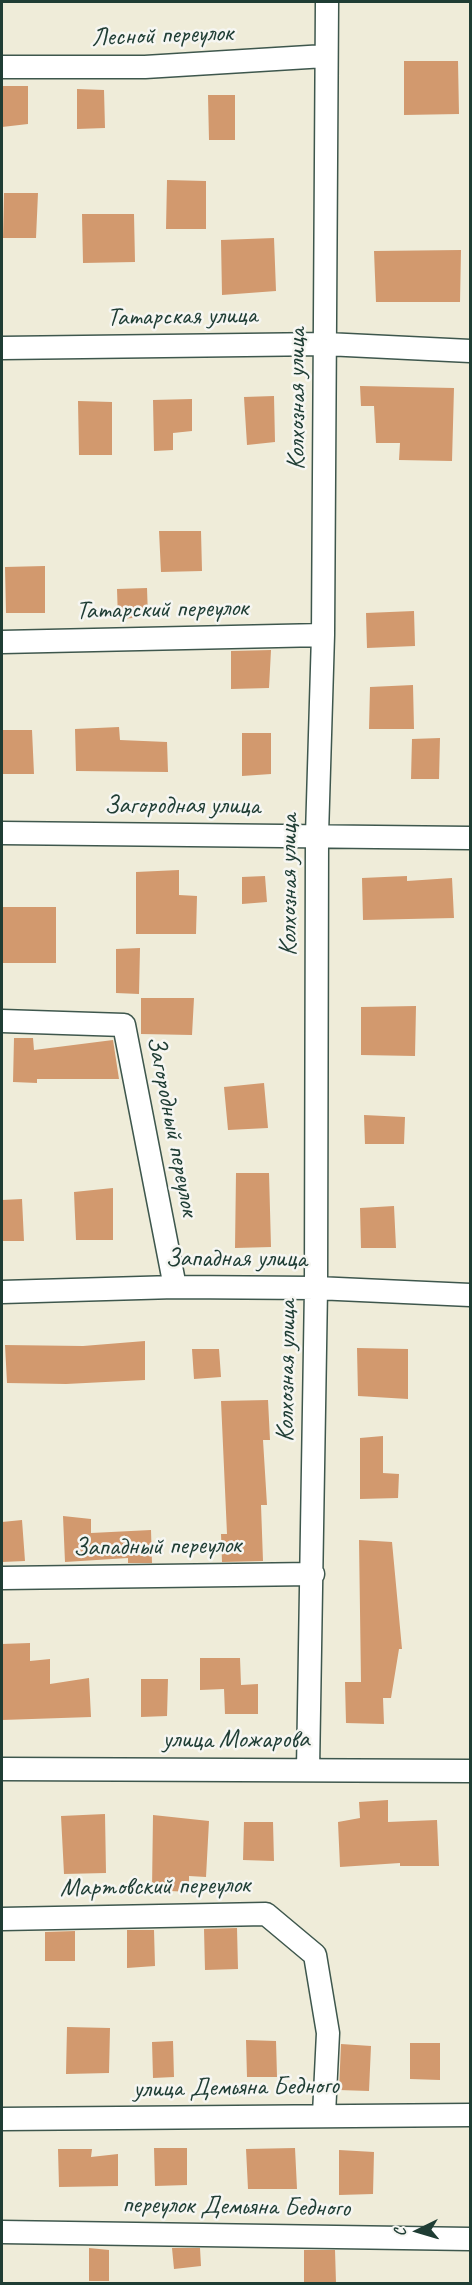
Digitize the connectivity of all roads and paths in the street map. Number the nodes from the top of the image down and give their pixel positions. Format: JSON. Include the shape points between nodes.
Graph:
{"nodes":[{"id":1,"x":327,"y":2,"type":"edge"},
{"id":2,"x":325,"y":56,"type":"junction"},
{"id":3,"x":2,"y":67,"type":"edge"},
{"id":4,"x":326,"y":344,"type":"junction"},
{"id":5,"x":2,"y":348,"type":"edge"},
{"id":6,"x":471,"y":351,"type":"edge"},
{"id":7,"x":323,"y":635,"type":"junction"},
{"id":8,"x":2,"y":642,"type":"edge"},
{"id":9,"x":2,"y":832,"type":"edge"},
{"id":10,"x":317,"y":835,"type":"junction"},
{"id":11,"x":471,"y":838,"type":"edge"},
{"id":12,"x":2,"y":1021,"type":"edge"},
{"id":13,"x":175,"y":1287,"type":"junction"},
{"id":14,"x":316,"y":1288,"type":"junction"},
{"id":15,"x":2,"y":1292,"type":"edge"},
{"id":16,"x":471,"y":1295,"type":"edge"},
{"id":17,"x":313,"y":1574,"type":"junction"},
{"id":18,"x":2,"y":1578,"type":"edge"},
{"id":19,"x":2,"y":1769,"type":"edge"},
{"id":20,"x":308,"y":1769,"type":"junction"},
{"id":21,"x":471,"y":1771,"type":"edge"},
{"id":22,"x":2,"y":1918,"type":"edge"},
{"id":23,"x":324,"y":2114,"type":"junction"},
{"id":24,"x":471,"y":2115,"type":"edge"},
{"id":25,"x":2,"y":2119,"type":"edge"},
{"id":26,"x":2,"y":2232,"type":"edge"},
{"id":27,"x":471,"y":2239,"type":"edge"}],
"edges":[{"from":1,"to":2,"type":"street","name":"Колхозная улица"},
{"from":2,"to":3,"type":"street","name":"Лесной переулок","via":[[145,67]]},
{"from":2,"to":4,"type":"street","name":"Колхозная улица"},
{"from":4,"to":5,"type":"street","name":"Татарская улица"},
{"from":4,"to":6,"type":"street","name":"Татарская улица"},
{"from":4,"to":7,"type":"street","name":"Колхозная улица"},
{"from":7,"to":8,"type":"street","name":"Татарский переулок"},
{"from":7,"to":10,"type":"street","name":"Колхозная улица"},
{"from":9,"to":10,"type":"street","name":"Загородная улица"},
{"from":10,"to":11,"type":"street","name":"Загородная улица"},
{"from":10,"to":14,"type":"street","name":"Колхозная улица"},
{"from":12,"to":13,"type":"street","name":"Загородный переулок","via":[[124,1025]]},
{"from":13,"to":14,"type":"street","name":"Западная улица"},
{"from":13,"to":15,"type":"street","name":"Западная улица"},
{"from":14,"to":16,"type":"street","name":"Западная улица"},
{"from":14,"to":17,"type":"street","name":"Колхозная улица"},
{"from":17,"to":18,"type":"street","name":"Западный переулок"},
{"from":17,"to":20,"type":"street","name":"Колхозная улица"},
{"from":19,"to":20,"type":"street","name":"улица Можарова"},
{"from":20,"to":21,"type":"street","name":"улица Можарова"},
{"from":22,"to":23,"type":"street","name":"Мартовский переулок","via":[[266,1914],[315,1955],[328,2033]]},
{"from":23,"to":24,"type":"street","name":"улица Демьяна Бедного"},
{"from":23,"to":25,"type":"street","name":"улица Демьяна Бедного"},
{"from":26,"to":27,"type":"street","name":"переулок Демьяна Бедного"}]}
